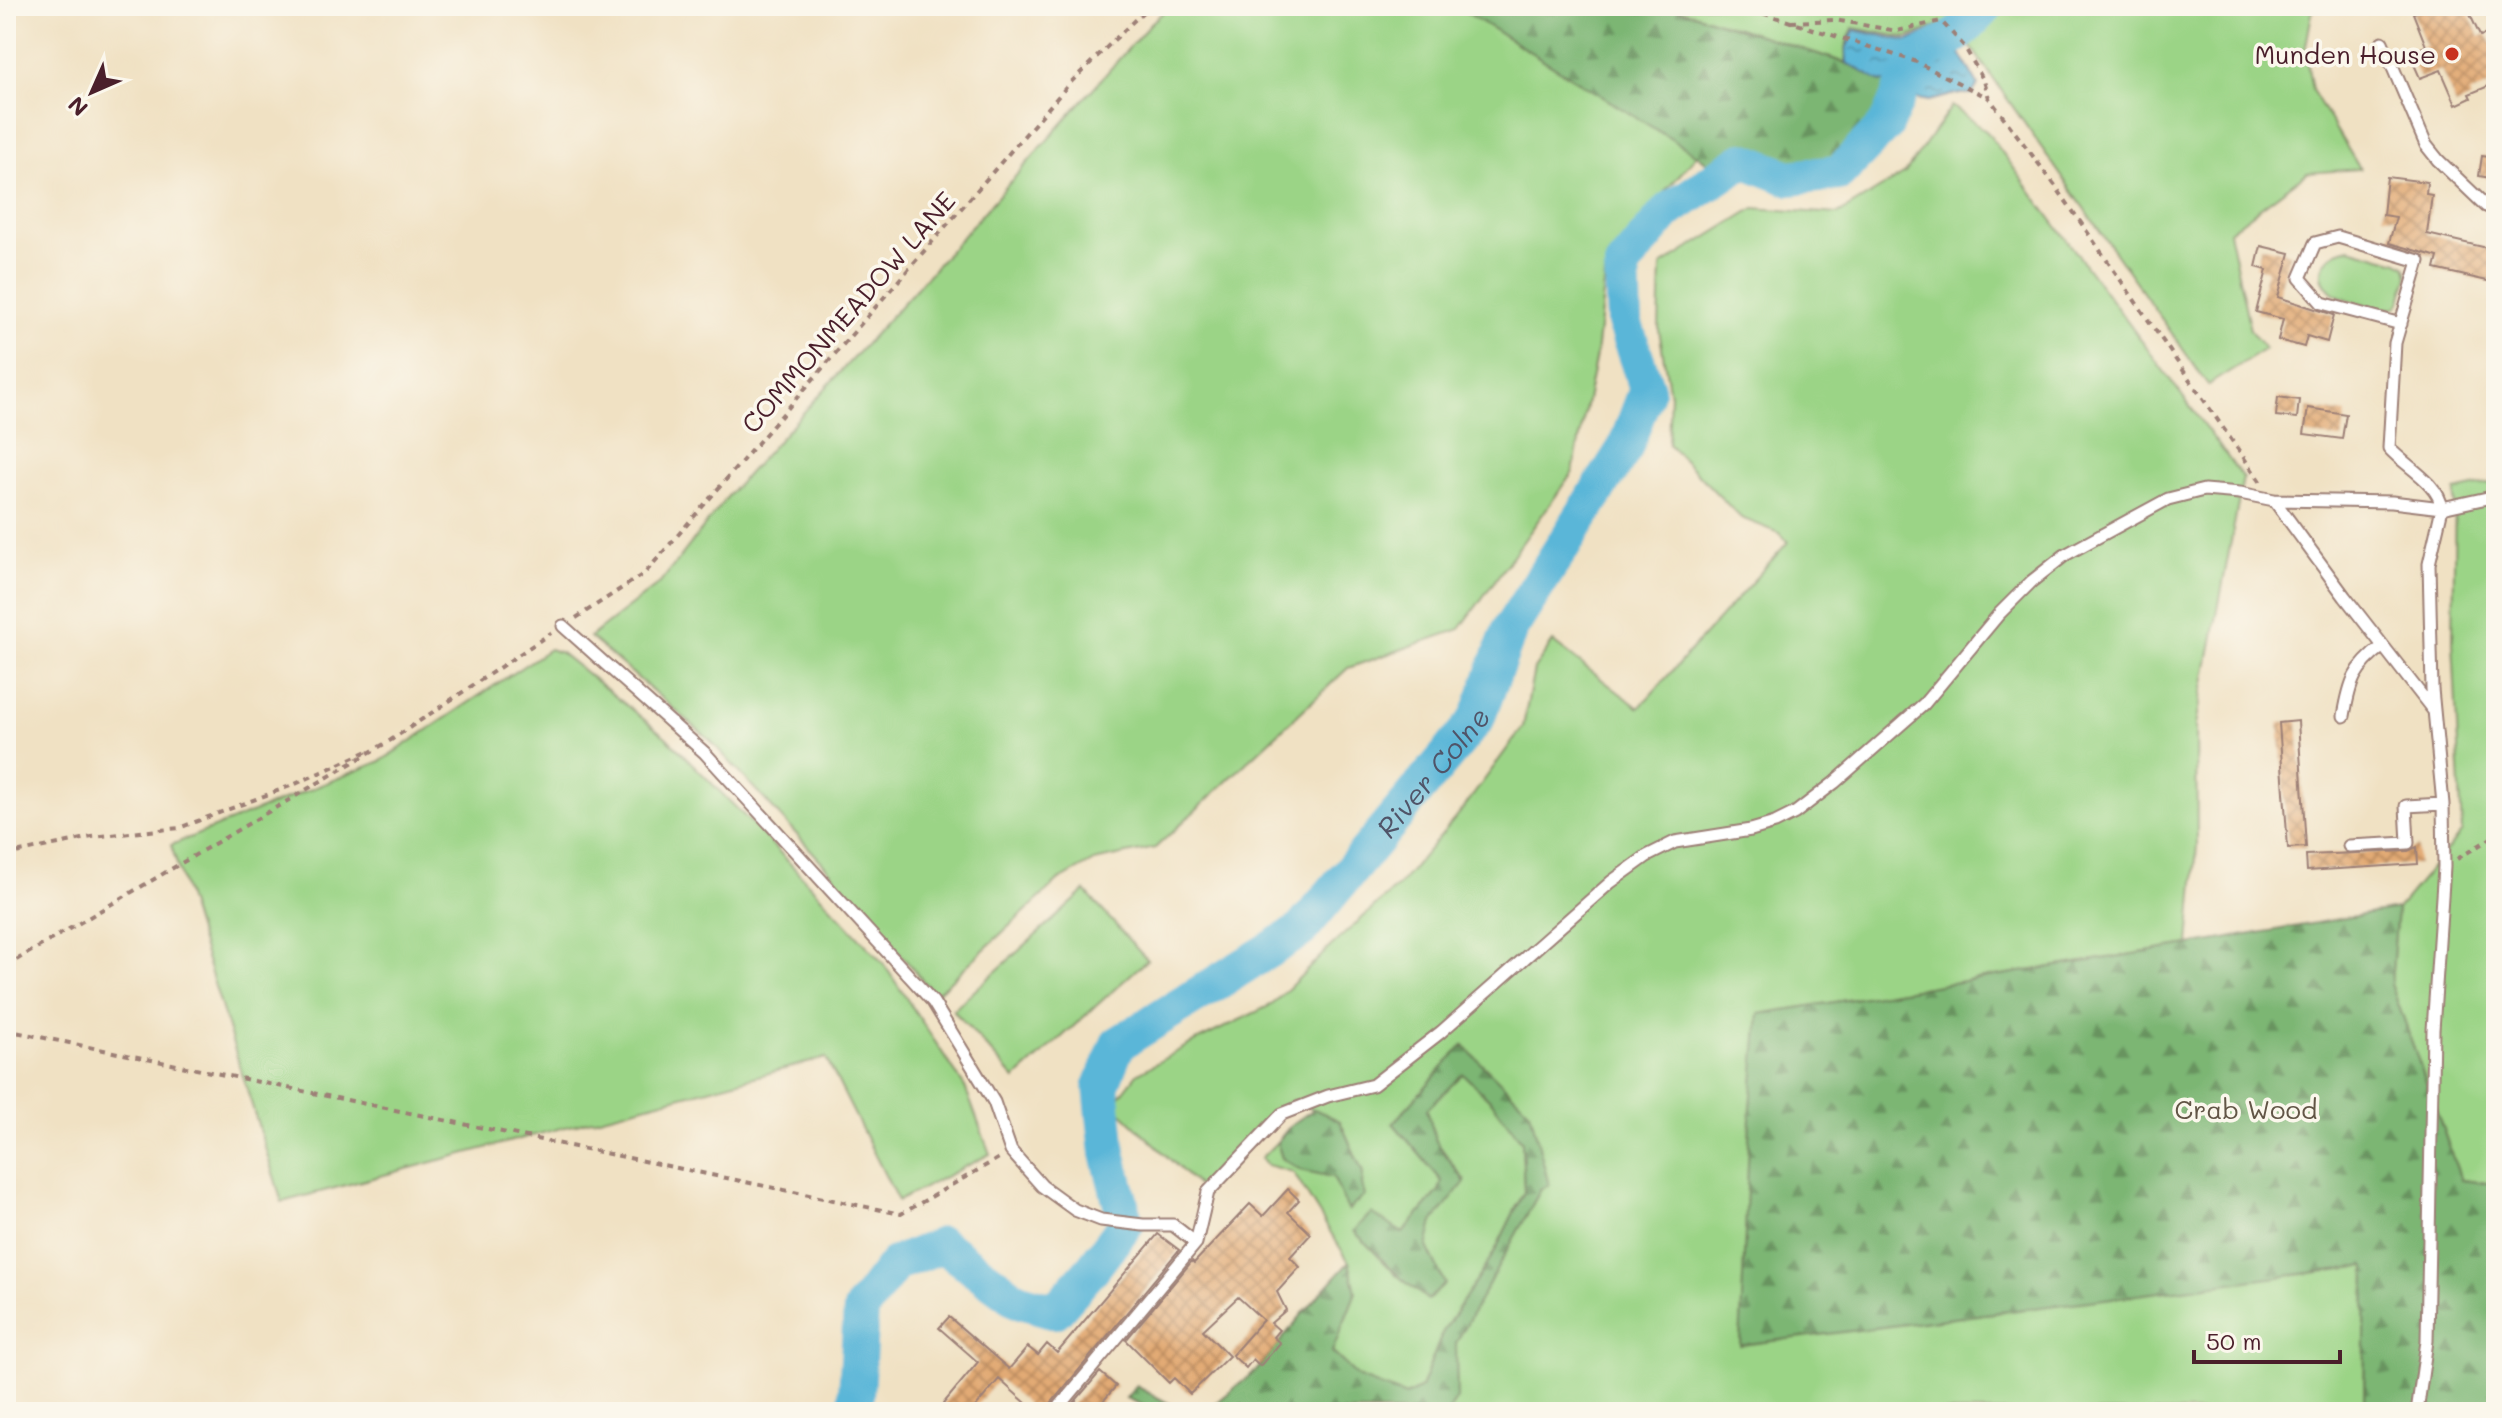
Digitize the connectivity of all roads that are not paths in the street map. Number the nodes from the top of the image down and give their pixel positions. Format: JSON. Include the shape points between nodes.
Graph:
{"nodes":[{"id":1,"x":2382,"y":42,"type":"dead end"},
{"id":2,"x":2496,"y":210,"type":"edge"},
{"id":3,"x":2401,"y":324,"type":"junction"},
{"id":4,"x":2496,"y":496,"type":"edge"},
{"id":5,"x":2274,"y":500,"type":"junction"},
{"id":6,"x":2442,"y":508,"type":"junction"},
{"id":7,"x":563,"y":626,"type":"road end"},
{"id":8,"x":2383,"y":646,"type":"junction"},
{"id":9,"x":2433,"y":710,"type":"junction"},
{"id":10,"x":2344,"y":716,"type":"dead end"},
{"id":11,"x":2443,"y":804,"type":"junction"},
{"id":12,"x":2349,"y":846,"type":"dead end"},
{"id":13,"x":1196,"y":1243,"type":"junction"},
{"id":14,"x":1055,"y":1412,"type":"edge"},
{"id":15,"x":2417,"y":1412,"type":"edge"}],
"edges":[{"from":1,"to":2,"type":"lane","via":[[2426,145]]},
{"from":3,"to":3,"type":"lane","via":[[2419,261],[2338,237],[2315,243],[2300,278],[2322,303]]},
{"from":3,"to":6,"type":"lane","via":[[2395,343],[2389,448],[2426,480]]},
{"from":4,"to":6,"type":"lane"},
{"from":5,"to":6,"type":"lane"},
{"from":5,"to":8,"type":"lane"},
{"from":5,"to":13,"type":"lane","via":[[2204,490],[2168,499],[2065,555],[1999,614],[1924,704],[1795,813],[1751,830],[1675,842],[1647,856],[1373,1085],[1282,1114],[1208,1192]]},
{"from":6,"to":9,"type":"lane","via":[[2429,564]]},
{"from":7,"to":13,"type":"lane","via":[[705,753],[933,1002],[994,1102],[1011,1151],[1042,1186],[1075,1210],[1101,1220],[1173,1225]]},
{"from":8,"to":9,"type":"lane"},
{"from":8,"to":10,"type":"lane","via":[[2359,666]]},
{"from":9,"to":11,"type":"lane"},
{"from":11,"to":12,"type":"lane","via":[[2406,806],[2408,843]]},
{"from":11,"to":15,"type":"lane","via":[[2427,1341]]},
{"from":13,"to":14,"type":"lane"}]}
